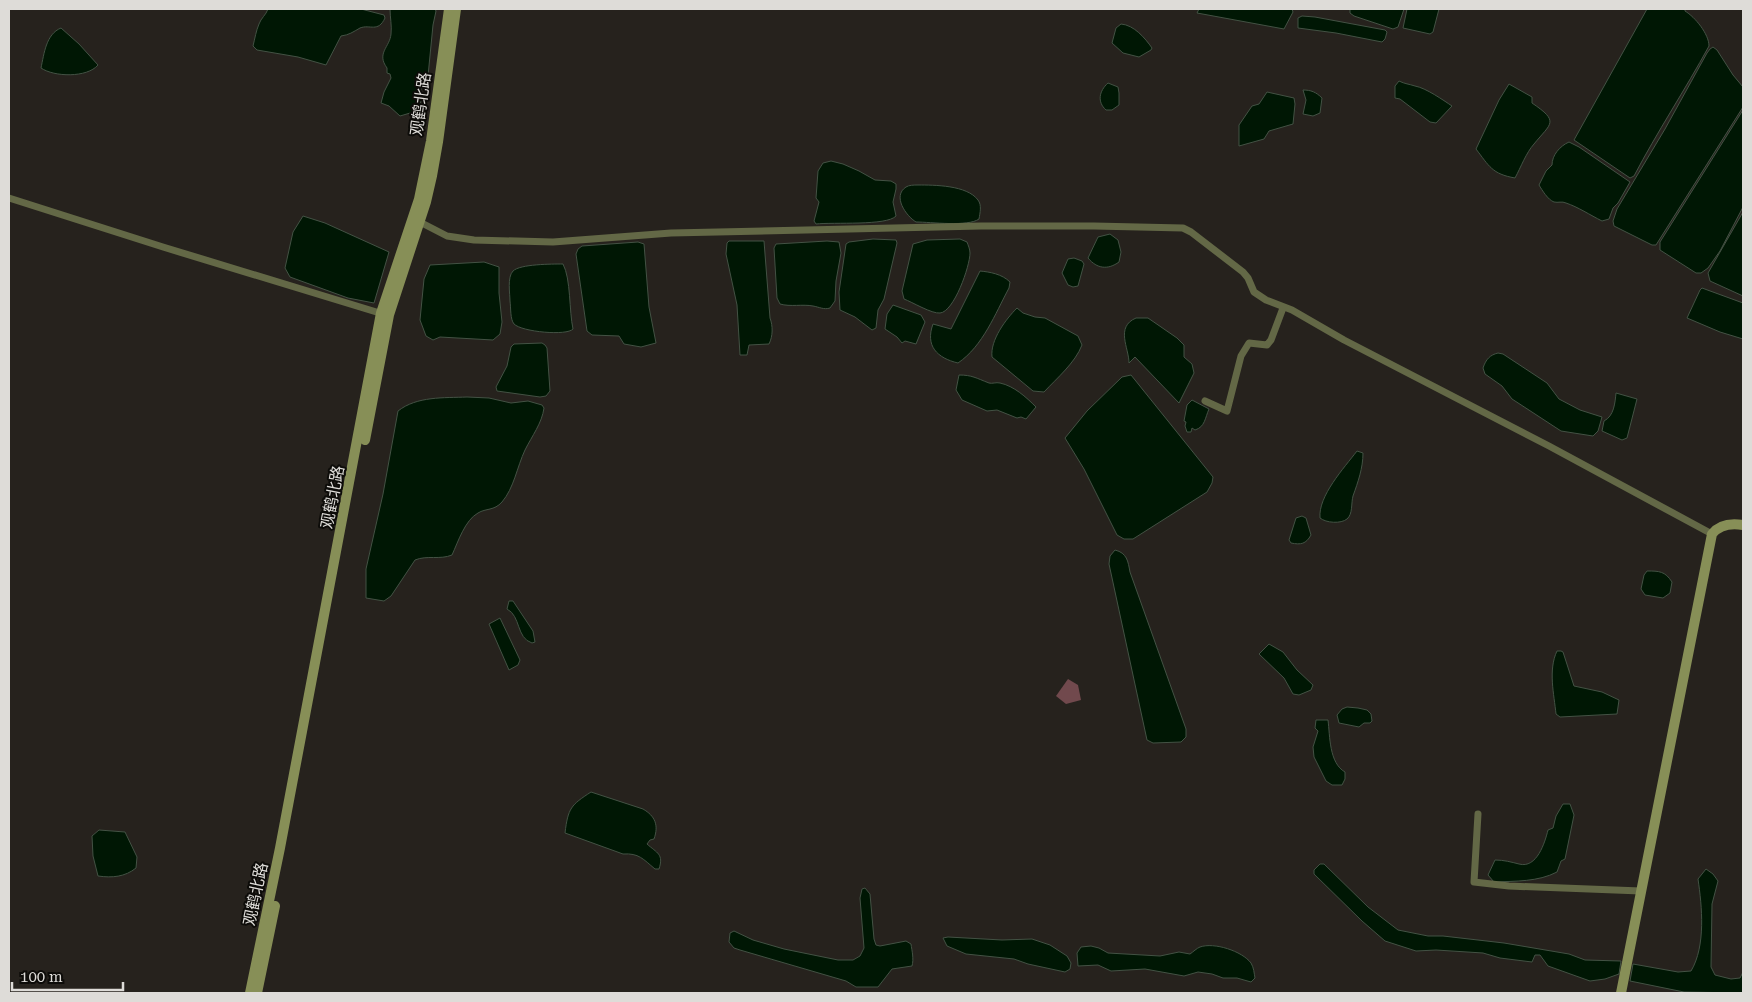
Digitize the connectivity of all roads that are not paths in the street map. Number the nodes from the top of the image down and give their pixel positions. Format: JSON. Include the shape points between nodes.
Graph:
{"nodes":[{"id":1,"x":449,"y":9,"type":"edge"},
{"id":2,"x":456,"y":9,"type":"edge"},
{"id":3,"x":9,"y":198,"type":"edge"},
{"id":4,"x":416,"y":220,"type":"junction"},
{"id":5,"x":1283,"y":308,"type":"junction"},
{"id":6,"x":385,"y":314,"type":"junction"},
{"id":7,"x":1205,"y":401,"type":"dead end"},
{"id":8,"x":1743,"y":525,"type":"edge"},
{"id":9,"x":1712,"y":534,"type":"junction"},
{"id":10,"x":1478,"y":814,"type":"dead end"},
{"id":11,"x":1641,"y":891,"type":"junction"},
{"id":12,"x":250,"y":993,"type":"edge"},
{"id":13,"x":257,"y":993,"type":"edge"},
{"id":14,"x":1621,"y":993,"type":"edge"}],
"edges":[{"from":1,"to":4,"type":"street","name":"观鹤北路"},
{"from":2,"to":4,"type":"street","name":"观鹤北路","via":[[438,142],[428,193]]},
{"from":3,"to":6,"type":"street"},
{"from":4,"to":5,"type":"street","via":[[447,236],[553,242],[671,233],[981,226],[1183,228],[1243,272],[1254,292]]},
{"from":4,"to":6,"type":"street","name":"观鹤北路"},
{"from":5,"to":7,"type":"street","via":[[1267,345],[1249,343],[1244,348],[1227,411]]},
{"from":5,"to":9,"type":"street"},
{"from":6,"to":12,"type":"street","name":"观鹤北路"},
{"from":6,"to":13,"type":"street","name":"观鹤北路"},
{"from":8,"to":9,"type":"street","via":[[1724,524]]},
{"from":9,"to":11,"type":"street"},
{"from":10,"to":11,"type":"street","via":[[1474,882]]},
{"from":11,"to":14,"type":"street"}]}
